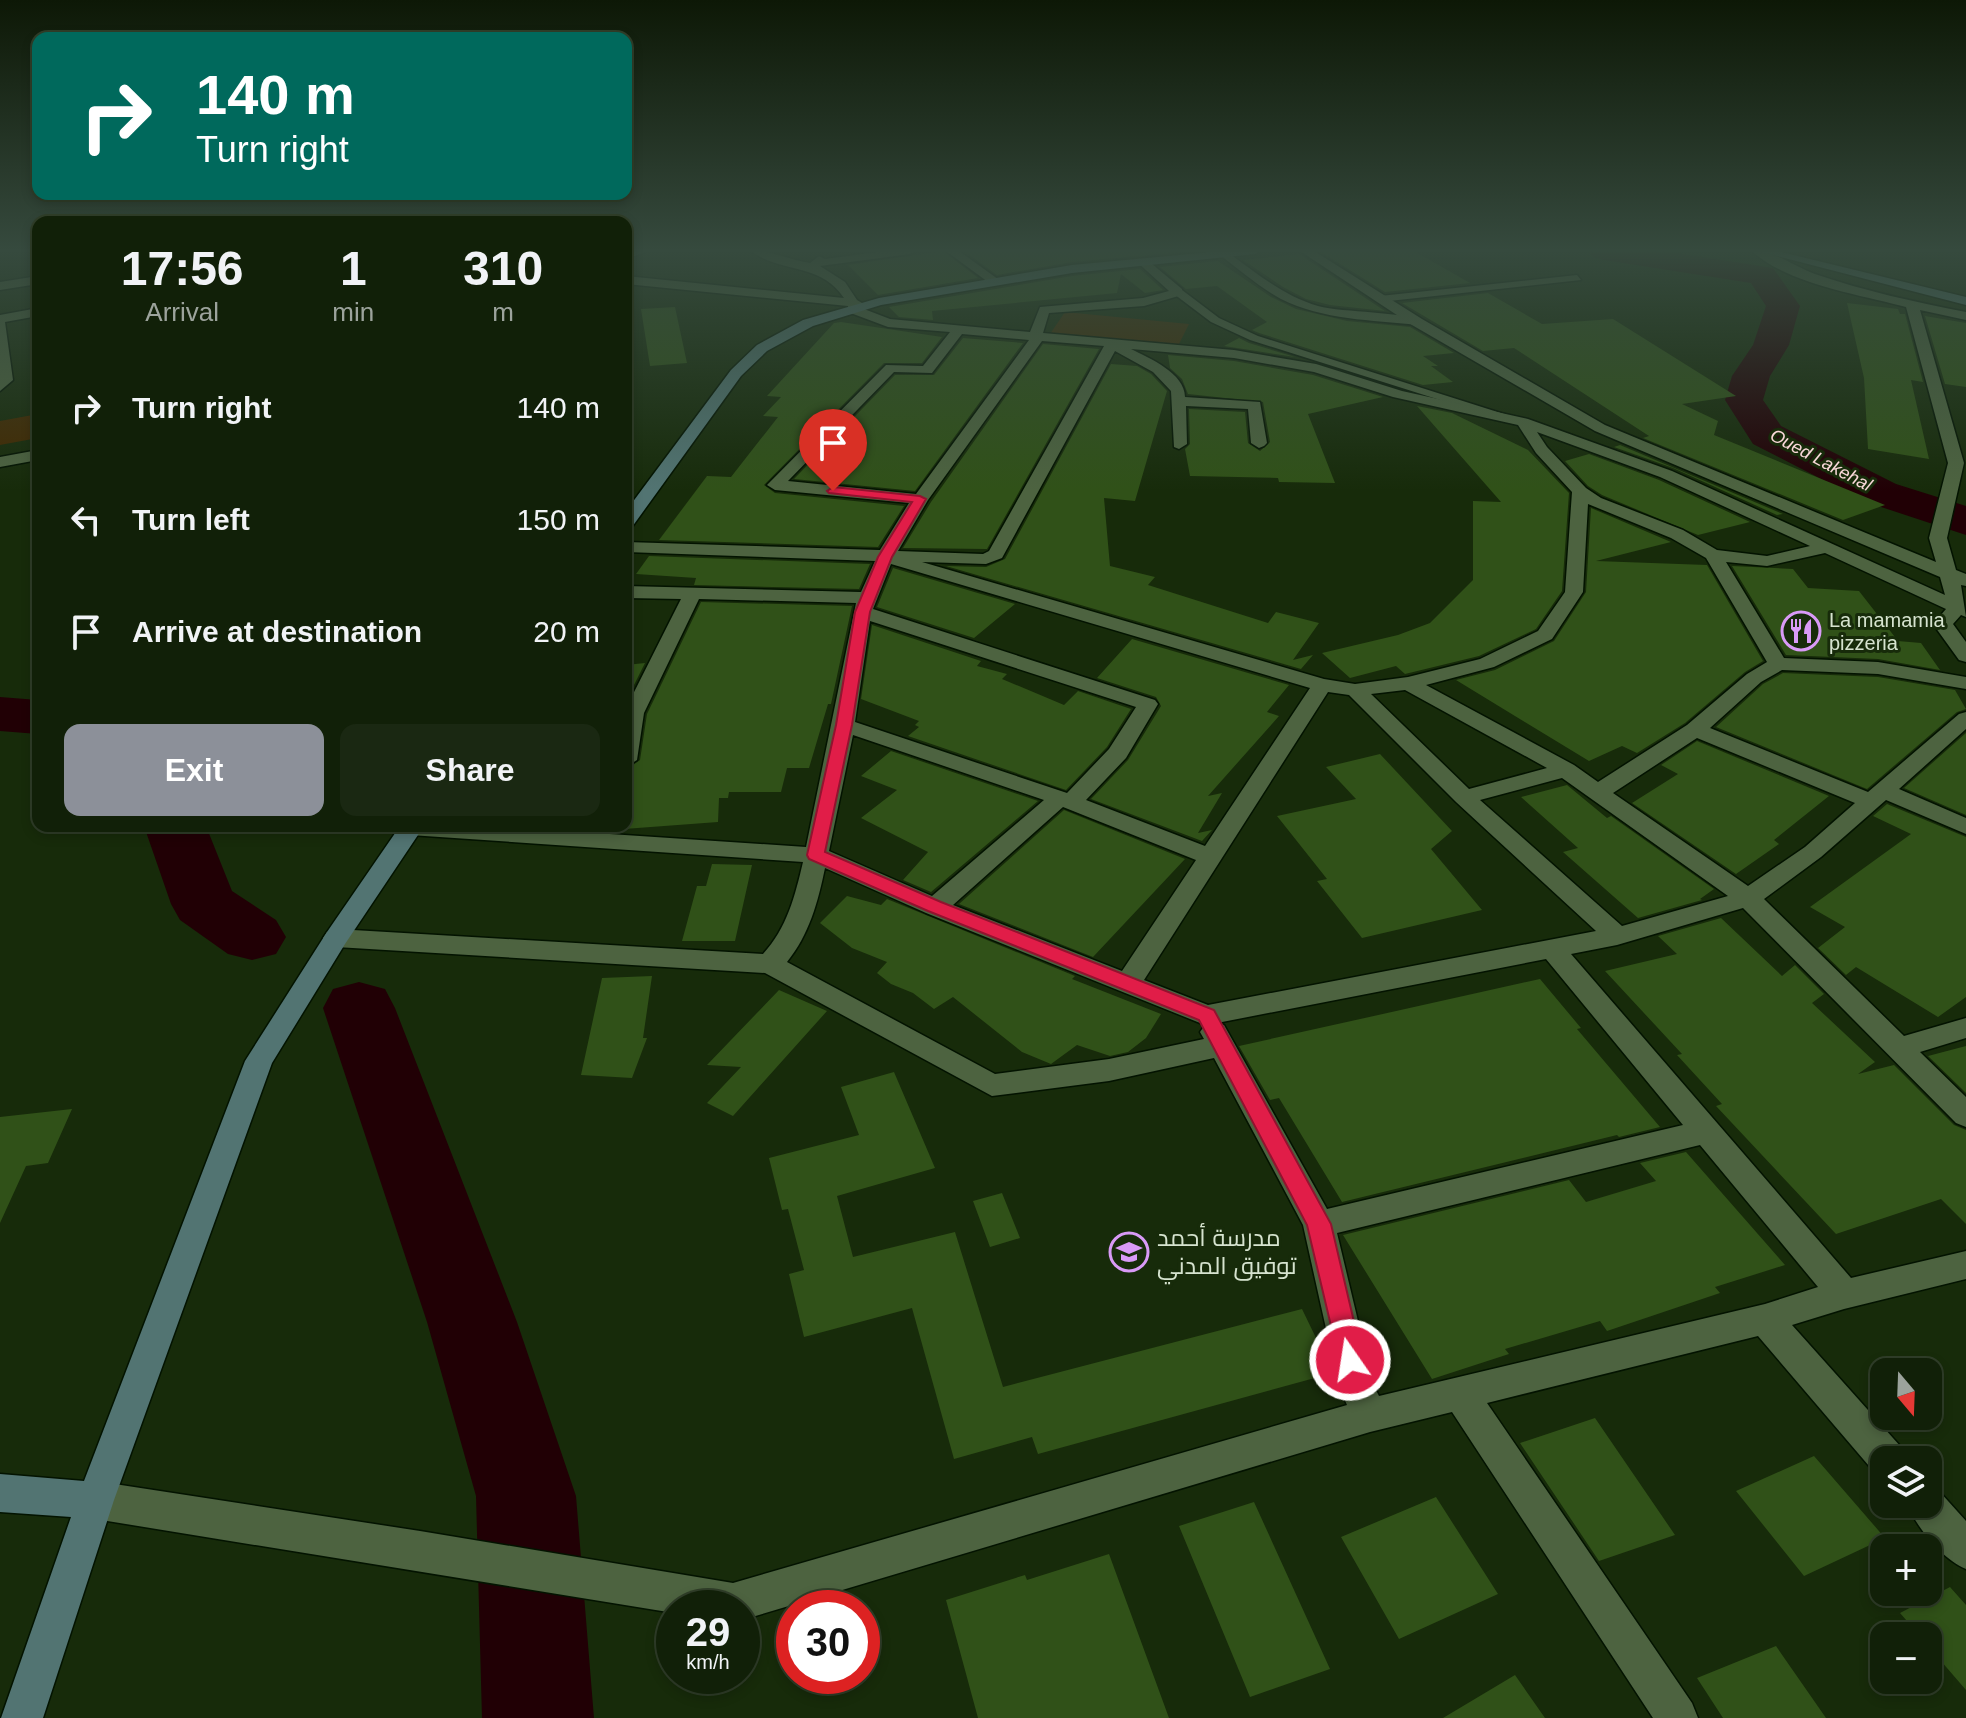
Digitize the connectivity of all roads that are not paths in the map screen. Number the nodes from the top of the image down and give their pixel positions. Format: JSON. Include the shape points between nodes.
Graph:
{"nodes":[{"id":1,"x":1,"y":331,"type":"edge"},
{"id":2,"x":793,"y":331,"type":"edge"},
{"id":3,"x":957,"y":331,"type":"edge"},
{"id":4,"x":983,"y":331,"type":"edge"},
{"id":5,"x":1037,"y":331,"type":"edge"},
{"id":6,"x":1239,"y":331,"type":"edge"},
{"id":7,"x":1433,"y":331,"type":"edge"},
{"id":8,"x":1919,"y":331,"type":"edge"},
{"id":9,"x":1035,"y":336,"type":"junction"},
{"id":10,"x":1112,"y":344,"type":"junction"},
{"id":11,"x":0,"y":387,"type":"edge"},
{"id":12,"x":1178,"y":401,"type":"junction"},
{"id":13,"x":1522,"y":422,"type":"junction"},
{"id":14,"x":1259,"y":443,"type":"dead end"},
{"id":15,"x":1179,"y":444,"type":"dead end"},
{"id":16,"x":32,"y":456,"type":"edge"},
{"id":17,"x":0,"y":462,"type":"edge"},
{"id":18,"x":1960,"y":471,"type":"edge"},
{"id":19,"x":1580,"y":491,"type":"junction"},
{"id":20,"x":920,"y":499,"type":"junction"},
{"id":21,"x":632,"y":515,"type":"edge"},
{"id":22,"x":632,"y":547,"type":"edge"},
{"id":23,"x":1826,"y":548,"type":"junction"},
{"id":24,"x":1713,"y":555,"type":"junction"},
{"id":25,"x":885,"y":557,"type":"junction"},
{"id":26,"x":1958,"y":577,"type":"edge"},
{"id":27,"x":632,"y":592,"type":"edge"},
{"id":28,"x":692,"y":595,"type":"junction"},
{"id":29,"x":865,"y":605,"type":"junction"},
{"id":30,"x":1962,"y":609,"type":"edge"},
{"id":31,"x":1966,"y":656,"type":"edge"},
{"id":32,"x":1778,"y":664,"type":"junction"},
{"id":33,"x":1408,"y":683,"type":"junction"},
{"id":34,"x":1966,"y":683,"type":"edge"},
{"id":35,"x":1322,"y":685,"type":"junction"},
{"id":36,"x":1355,"y":690,"type":"junction"},
{"id":37,"x":1966,"y":718,"type":"edge"},
{"id":38,"x":632,"y":725,"type":"edge"},
{"id":39,"x":844,"y":725,"type":"junction"},
{"id":40,"x":1695,"y":730,"type":"junction"},
{"id":41,"x":1956,"y":742,"type":"edge"},
{"id":42,"x":1566,"y":770,"type":"junction"},
{"id":43,"x":1599,"y":792,"type":"junction"},
{"id":44,"x":1877,"y":796,"type":"junction"},
{"id":45,"x":1464,"y":797,"type":"junction"},
{"id":46,"x":1066,"y":800,"type":"junction"},
{"id":47,"x":1966,"y":827,"type":"edge"},
{"id":48,"x":408,"y":832,"type":"edge"},
{"id":49,"x":572,"y":832,"type":"edge"},
{"id":50,"x":604,"y":833,"type":"edge"},
{"id":51,"x":816,"y":855,"type":"junction"},
{"id":52,"x":1211,"y":857,"type":"junction"},
{"id":53,"x":1748,"y":898,"type":"junction"},
{"id":54,"x":935,"y":907,"type":"junction"},
{"id":55,"x":1617,"y":936,"type":"junction"},
{"id":56,"x":336,"y":938,"type":"junction"},
{"id":57,"x":1551,"y":948,"type":"junction"},
{"id":58,"x":770,"y":964,"type":"junction"},
{"id":59,"x":1128,"y":983,"type":"junction"},
{"id":60,"x":1206,"y":1015,"type":"junction"},
{"id":61,"x":1966,"y":1028,"type":"edge"},
{"id":62,"x":1220,"y":1046,"type":"junction"},
{"id":63,"x":1897,"y":1049,"type":"junction"},
{"id":64,"x":1966,"y":1115,"type":"edge"},
{"id":65,"x":1704,"y":1132,"type":"junction"},
{"id":66,"x":1319,"y":1224,"type":"junction"},
{"id":67,"x":1966,"y":1265,"type":"edge"},
{"id":68,"x":1844,"y":1294,"type":"junction"},
{"id":69,"x":1765,"y":1319,"type":"junction"},
{"id":70,"x":1461,"y":1394,"type":"junction"},
{"id":71,"x":1370,"y":1415,"type":"junction"},
{"id":72,"x":1876,"y":1446,"type":"edge"},
{"id":73,"x":0,"y":1493,"type":"edge"},
{"id":74,"x":95,"y":1500,"type":"junction"},
{"id":75,"x":1938,"y":1518,"type":"edge"},
{"id":76,"x":1966,"y":1550,"type":"edge"},
{"id":77,"x":22,"y":1718,"type":"edge"},
{"id":78,"x":1677,"y":1718,"type":"edge"}],
"edges":[{"from":1,"to":11,"type":"street","via":[[6,380]]},
{"from":2,"to":21,"type":"main road","via":[[762,348],[736,373]]},
{"from":3,"to":20,"type":"street","via":[[927,370],[891,368],[775,485]]},
{"from":4,"to":9,"type":"street"},
{"from":5,"to":9,"type":"street"},
{"from":6,"to":13,"type":"lane"},
{"from":7,"to":26,"type":"street","via":[[1600,428]]},
{"from":8,"to":18,"type":"street"},
{"from":9,"to":10,"type":"street"},
{"from":9,"to":20,"type":"street"},
{"from":10,"to":12,"type":"street","via":[[1158,369],[1178,390]]},
{"from":10,"to":13,"type":"street","via":[[1234,354],[1316,368],[1398,394]]},
{"from":10,"to":25,"type":"street","via":[[996,554],[986,559]]},
{"from":12,"to":14,"type":"street","via":[[1255,405]]},
{"from":12,"to":15,"type":"street"},
{"from":13,"to":19,"type":"street"},
{"from":13,"to":23,"type":"street","via":[[1666,474]]},
{"from":16,"to":17,"type":"street"},
{"from":18,"to":26,"type":"street","via":[[1947,495],[1938,538]]},
{"from":19,"to":24,"type":"street"},
{"from":19,"to":33,"type":"street","via":[[1574,592],[1545,635],[1487,663]]},
{"from":20,"to":25,"type":"street"},
{"from":22,"to":25,"type":"street"},
{"from":23,"to":24,"type":"street","via":[[1767,561]]},
{"from":23,"to":30,"type":"street"},
{"from":24,"to":32,"type":"street"},
{"from":25,"to":29,"type":"street"},
{"from":25,"to":35,"type":"street"},
{"from":26,"to":30,"type":"street"},
{"from":27,"to":28,"type":"street"},
{"from":28,"to":29,"type":"street"},
{"from":28,"to":38,"type":"street"},
{"from":29,"to":39,"type":"street"},
{"from":29,"to":46,"type":"street","via":[[1148,704],[1118,753]]},
{"from":30,"to":31,"type":"street","via":[[1943,624]]},
{"from":32,"to":34,"type":"street","via":[[1878,668]]},
{"from":32,"to":40,"type":"street"},
{"from":33,"to":36,"type":"street"},
{"from":33,"to":42,"type":"street"},
{"from":35,"to":36,"type":"street"},
{"from":35,"to":52,"type":"street"},
{"from":36,"to":45,"type":"street"},
{"from":37,"to":41,"type":"street"},
{"from":39,"to":46,"type":"street"},
{"from":39,"to":51,"type":"street"},
{"from":40,"to":43,"type":"street"},
{"from":40,"to":44,"type":"street"},
{"from":41,"to":44,"type":"street"},
{"from":42,"to":43,"type":"street"},
{"from":42,"to":45,"type":"street"},
{"from":43,"to":53,"type":"street"},
{"from":44,"to":47,"type":"street"},
{"from":44,"to":53,"type":"street","via":[[1813,852]]},
{"from":45,"to":55,"type":"street"},
{"from":46,"to":52,"type":"street"},
{"from":46,"to":54,"type":"street"},
{"from":48,"to":56,"type":"main road"},
{"from":49,"to":50,"type":"street"},
{"from":50,"to":51,"type":"street"},
{"from":51,"to":54,"type":"street"},
{"from":51,"to":58,"type":"street","via":[[789,942]]},
{"from":52,"to":59,"type":"street"},
{"from":53,"to":55,"type":"street"},
{"from":53,"to":63,"type":"street"},
{"from":54,"to":59,"type":"street"},
{"from":55,"to":57,"type":"street"},
{"from":56,"to":58,"type":"street"},
{"from":56,"to":74,"type":"main road","via":[[259,1061]]},
{"from":57,"to":60,"type":"street"},
{"from":57,"to":65,"type":"street"},
{"from":58,"to":62,"type":"street","via":[[992,1085],[1109,1070]]},
{"from":59,"to":60,"type":"street"},
{"from":60,"to":62,"type":"street"},
{"from":61,"to":63,"type":"street"},
{"from":62,"to":66,"type":"street"},
{"from":63,"to":64,"type":"street"},
{"from":65,"to":66,"type":"street"},
{"from":65,"to":68,"type":"street"},
{"from":66,"to":71,"type":"street","via":[[1356,1387]]},
{"from":67,"to":68,"type":"street"},
{"from":68,"to":69,"type":"street"},
{"from":69,"to":70,"type":"street"},
{"from":69,"to":72,"type":"street"},
{"from":70,"to":71,"type":"street"},
{"from":70,"to":78,"type":"street"},
{"from":71,"to":74,"type":"street","via":[[733,1603]]},
{"from":73,"to":74,"type":"main road"},
{"from":74,"to":77,"type":"main road"},
{"from":75,"to":76,"type":"street"}]}
